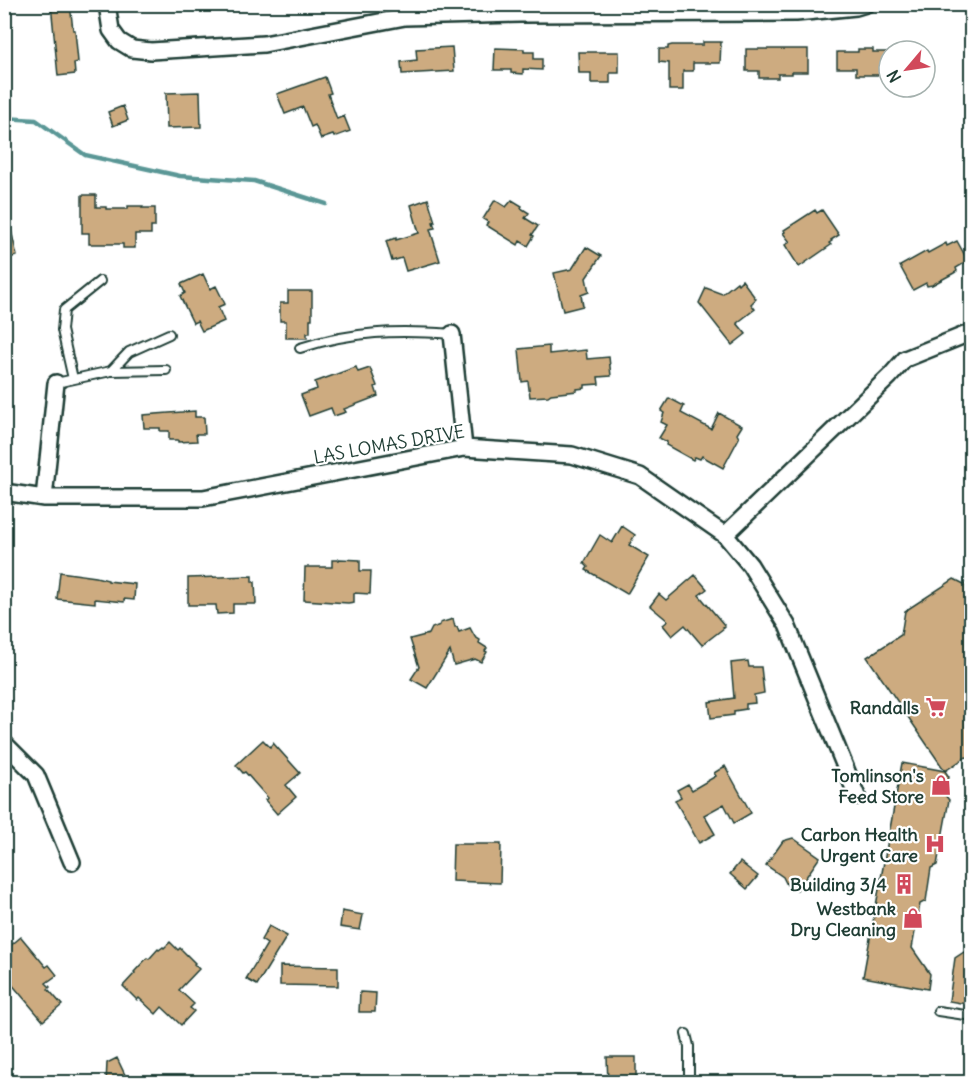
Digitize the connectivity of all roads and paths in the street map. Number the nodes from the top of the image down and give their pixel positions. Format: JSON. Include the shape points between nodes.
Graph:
{"nodes":[{"id":1,"x":107,"y":4,"type":"edge"},
{"id":2,"x":866,"y":4,"type":"edge"},
{"id":3,"x":100,"y":281,"type":"dead end"},
{"id":4,"x":972,"y":332,"type":"edge"},
{"id":5,"x":169,"y":334,"type":"dead end"},
{"id":6,"x":452,"y":334,"type":"joint"},
{"id":7,"x":300,"y":348,"type":"dead end"},
{"id":8,"x":166,"y":370,"type":"dead end"},
{"id":9,"x":111,"y":371,"type":"junction"},
{"id":10,"x":73,"y":379,"type":"junction"},
{"id":11,"x":56,"y":383,"type":"joint"},
{"id":12,"x":464,"y":448,"type":"junction"},
{"id":13,"x":4,"y":492,"type":"edge"},
{"id":14,"x":44,"y":498,"type":"junction"},
{"id":15,"x":725,"y":536,"type":"junction"},
{"id":16,"x":4,"y":743,"type":"edge"},
{"id":17,"x":857,"y":796,"type":"dead end"},
{"id":18,"x":72,"y":862,"type":"dead end"},
{"id":19,"x":938,"y":1011,"type":"dead end"},
{"id":20,"x":972,"y":1016,"type":"edge"},
{"id":21,"x":686,"y":1034,"type":"dead end"},
{"id":22,"x":689,"y":1083,"type":"edge"}],
"edges":[{"from":1,"to":2,"type":"street","via":[[111,30],[119,41],[132,49],[151,51],[264,44],[405,17],[796,13]]},
{"from":3,"to":10,"type":"lane","via":[[64,310],[62,330]]},
{"from":4,"to":15,"type":"street","via":[[905,359]]},
{"from":5,"to":9,"type":"lane","via":[[129,352]]},
{"from":6,"to":7,"type":"lane","via":[[370,332]]},
{"from":6,"to":12,"type":"street"},
{"from":8,"to":9,"type":"lane"},
{"from":9,"to":10,"type":"lane"},
{"from":10,"to":11,"type":"lane"},
{"from":11,"to":14,"type":"street"},
{"from":12,"to":14,"type":"street","name":"LAS LOMAS DRIVE","via":[[203,498]]},
{"from":12,"to":15,"type":"street","name":"LAS LOMAS DRIVE","via":[[572,455],[640,477]]},
{"from":13,"to":14,"type":"street","name":"LAS LOMAS DRIVE"},
{"from":15,"to":17,"type":"street","name":"LAS LOMAS DRIVE","via":[[750,566],[787,625]]},
{"from":16,"to":18,"type":"street","via":[[36,775]]},
{"from":19,"to":20,"type":"lane"},
{"from":21,"to":22,"type":"lane"}]}
